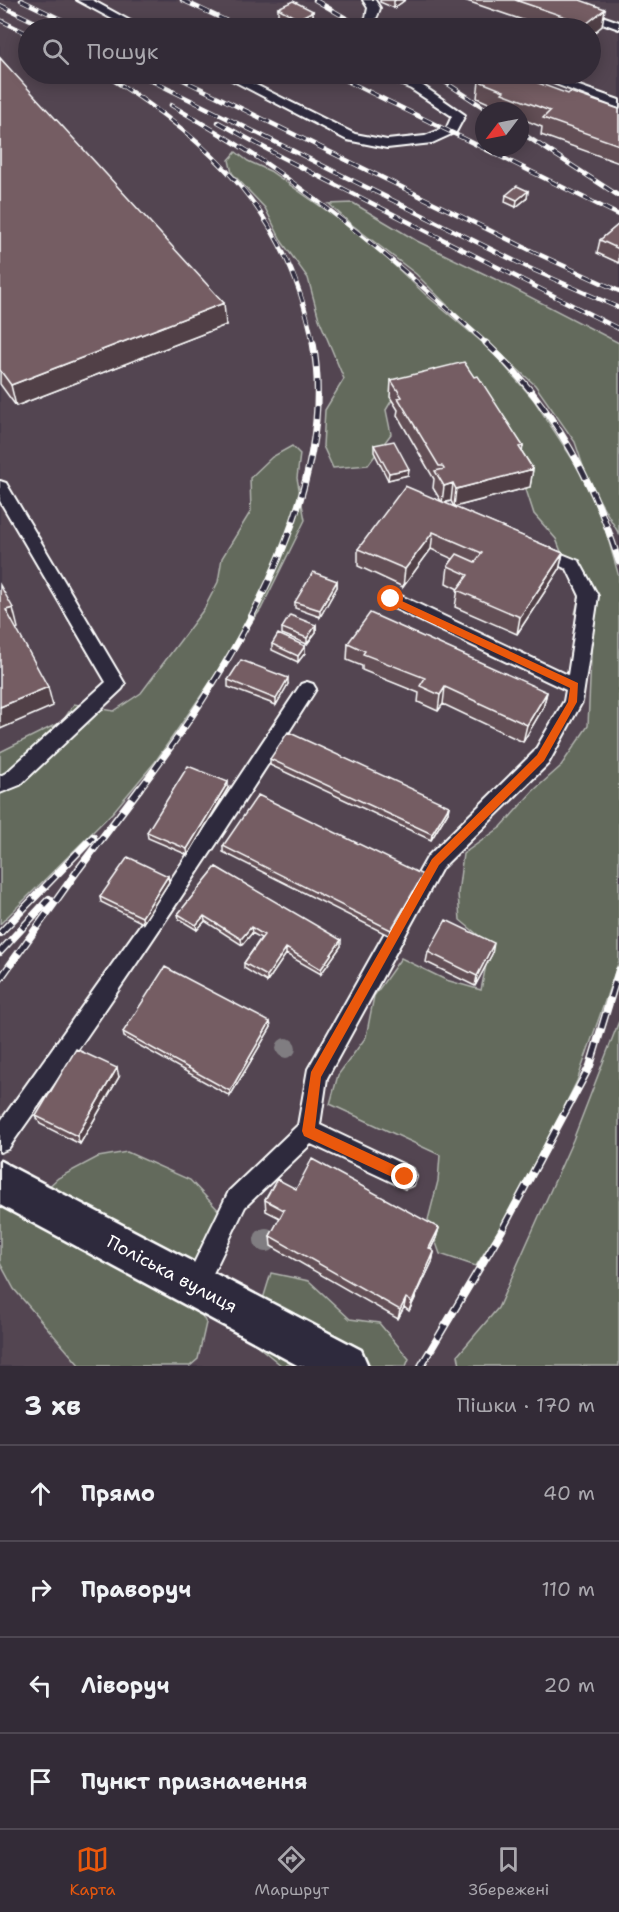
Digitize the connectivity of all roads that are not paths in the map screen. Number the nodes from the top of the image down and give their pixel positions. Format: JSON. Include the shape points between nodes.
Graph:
{"nodes":[{"id":1,"x":83,"y":0,"type":"edge"},
{"id":2,"x":369,"y":0,"type":"edge"},
{"id":3,"x":545,"y":0,"type":"edge"},
{"id":4,"x":118,"y":18,"type":"edge"},
{"id":5,"x":372,"y":18,"type":"edge"},
{"id":6,"x":596,"y":18,"type":"edge"},
{"id":7,"x":601,"y":20,"type":"edge"},
{"id":8,"x":619,"y":26,"type":"edge"},
{"id":9,"x":246,"y":84,"type":"edge"},
{"id":10,"x":410,"y":84,"type":"edge"},
{"id":11,"x":563,"y":84,"type":"edge"},
{"id":12,"x":619,"y":104,"type":"edge"},
{"id":13,"x":0,"y":487,"type":"edge"},
{"id":14,"x":520,"y":542,"type":"edge"},
{"id":15,"x":391,"y":599,"type":"dead end"},
{"id":16,"x":575,"y":686,"type":"junction"},
{"id":17,"x":307,"y":689,"type":"dead end"},
{"id":18,"x":0,"y":785,"type":"edge"},
{"id":19,"x":308,"y":1131,"type":"junction"},
{"id":20,"x":0,"y":1141,"type":"edge"},
{"id":21,"x":405,"y":1177,"type":"dead end"},
{"id":22,"x":0,"y":1182,"type":"edge"},
{"id":23,"x":195,"y":1286,"type":"junction"},
{"id":24,"x":345,"y":1366,"type":"edge"}],
"edges":[{"from":1,"to":4,"type":"lane"},
{"from":2,"to":5,"type":"lane","via":[[374,8]]},
{"from":3,"to":6,"type":"lane"},
{"from":7,"to":8,"type":"lane"},
{"from":9,"to":10,"type":"lane","via":[[351,137],[387,144],[428,140],[452,129],[459,115]]},
{"from":11,"to":12,"type":"lane"},
{"from":13,"to":18,"type":"lane","via":[[116,684],[14,779]]},
{"from":14,"to":16,"type":"lane","via":[[573,565],[589,596]]},
{"from":15,"to":16,"type":"lane"},
{"from":16,"to":19,"type":"lane","via":[[573,702],[541,758],[435,862],[315,1076]]},
{"from":17,"to":20,"type":"lane","via":[[68,1049]]},
{"from":19,"to":21,"type":"lane"},
{"from":19,"to":23,"type":"lane","via":[[237,1199]]},
{"from":22,"to":23,"type":"street","name":"Поліська вулиця"},
{"from":23,"to":24,"type":"street","name":"Поліська вулиця"}]}
